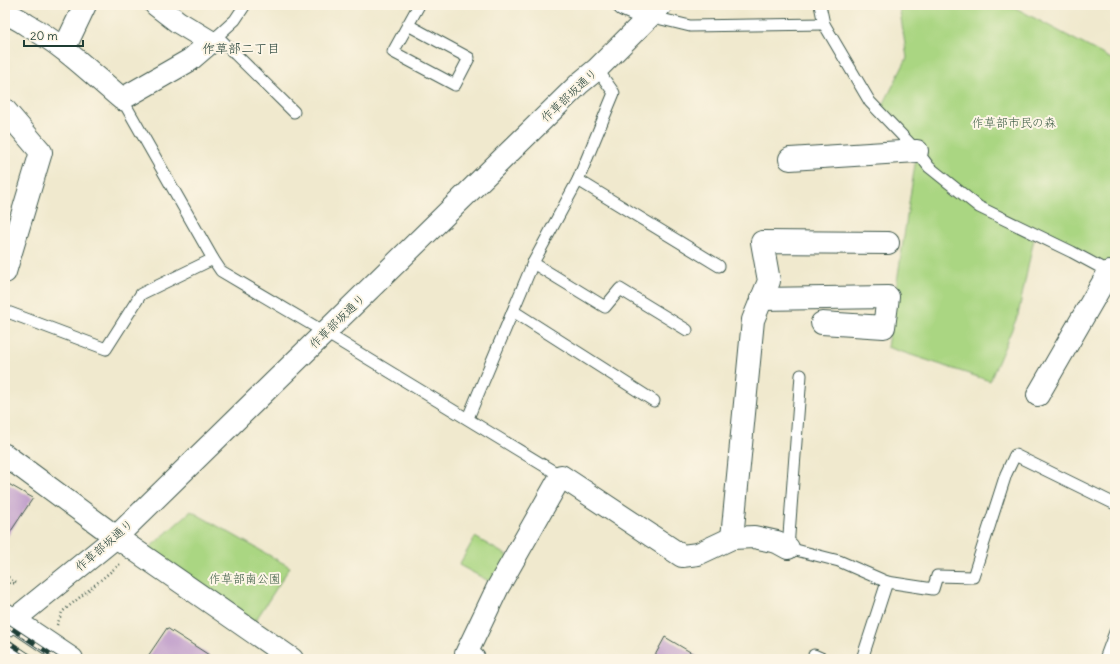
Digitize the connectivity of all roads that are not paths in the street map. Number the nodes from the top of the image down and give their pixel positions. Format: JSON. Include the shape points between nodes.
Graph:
{"nodes":[{"id":1,"x":85,"y":5,"type":"edge"},
{"id":2,"x":156,"y":5,"type":"edge"},
{"id":3,"x":245,"y":5,"type":"edge"},
{"id":4,"x":419,"y":5,"type":"edge"},
{"id":5,"x":624,"y":5,"type":"edge"},
{"id":6,"x":820,"y":5,"type":"edge"},
{"id":7,"x":655,"y":11,"type":"edge"},
{"id":8,"x":5,"y":14,"type":"edge"},
{"id":9,"x":824,"y":24,"type":"junction"},
{"id":10,"x":408,"y":25,"type":"junction"},
{"id":11,"x":214,"y":39,"type":"junction"},
{"id":12,"x":64,"y":49,"type":"junction"},
{"id":13,"x":597,"y":69,"type":"junction"},
{"id":14,"x":122,"y":99,"type":"junction"},
{"id":15,"x":5,"y":110,"type":"edge"},
{"id":16,"x":294,"y":112,"type":"dead end"},
{"id":17,"x":917,"y":151,"type":"junction"},
{"id":18,"x":790,"y":159,"type":"dead end"},
{"id":19,"x":578,"y":180,"type":"junction"},
{"id":20,"x":888,"y":243,"type":"dead end"},
{"id":21,"x":213,"y":259,"type":"junction"},
{"id":22,"x":533,"y":263,"type":"junction"},
{"id":23,"x":719,"y":266,"type":"dead end"},
{"id":24,"x":5,"y":272,"type":"edge"},
{"id":25,"x":1112,"y":273,"type":"edge"},
{"id":26,"x":761,"y":299,"type":"junction"},
{"id":27,"x":5,"y":311,"type":"edge"},
{"id":28,"x":513,"y":311,"type":"junction"},
{"id":29,"x":822,"y":323,"type":"dead end"},
{"id":30,"x":687,"y":330,"type":"dead end"},
{"id":31,"x":326,"y":333,"type":"junction"},
{"id":32,"x":801,"y":375,"type":"dead end"},
{"id":33,"x":1038,"y":395,"type":"dead end"},
{"id":34,"x":654,"y":401,"type":"dead end"},
{"id":35,"x":468,"y":418,"type":"junction"},
{"id":36,"x":5,"y":455,"type":"edge"},
{"id":37,"x":562,"y":476,"type":"junction"},
{"id":38,"x":1115,"y":504,"type":"edge"},
{"id":39,"x":116,"y":537,"type":"junction"},
{"id":40,"x":732,"y":538,"type":"junction"},
{"id":41,"x":788,"y":548,"type":"junction"},
{"id":42,"x":887,"y":582,"type":"junction"},
{"id":43,"x":8,"y":620,"type":"edge"},
{"id":44,"x":1115,"y":632,"type":"edge"},
{"id":45,"x":5,"y":651,"type":"edge"},
{"id":46,"x":16,"y":659,"type":"edge"},
{"id":47,"x":72,"y":659,"type":"edge"},
{"id":48,"x":292,"y":659,"type":"edge"},
{"id":49,"x":474,"y":659,"type":"edge"},
{"id":50,"x":862,"y":659,"type":"edge"},
{"id":51,"x":1105,"y":659,"type":"edge"}],
"edges":[{"from":1,"to":12,"type":"main road"},
{"from":2,"to":11,"type":"main road","via":[[178,22]]},
{"from":3,"to":11,"type":"lane","via":[[235,20]]},
{"from":4,"to":10,"type":"lane"},
{"from":5,"to":7,"type":"main road"},
{"from":6,"to":9,"type":"lane"},
{"from":7,"to":9,"type":"lane","via":[[690,26]]},
{"from":7,"to":13,"type":"main road","name":"作草部坂通り"},
{"from":8,"to":12,"type":"main road","via":[[44,34]]},
{"from":9,"to":17,"type":"lane","via":[[870,102]]},
{"from":10,"to":10,"type":"lane","via":[[393,52],[455,85],[469,58]]},
{"from":11,"to":14,"type":"main road","via":[[190,60]]},
{"from":11,"to":16,"type":"lane"},
{"from":12,"to":14,"type":"main road"},
{"from":13,"to":19,"type":"lane","via":[[614,92]]},
{"from":13,"to":31,"type":"main road","name":"作草部坂通り"},
{"from":14,"to":21,"type":"lane"},
{"from":15,"to":24,"type":"main road","via":[[41,152]]},
{"from":17,"to":18,"type":"main road"},
{"from":17,"to":25,"type":"lane","via":[[929,167],[979,206]]},
{"from":19,"to":22,"type":"lane"},
{"from":19,"to":23,"type":"lane"},
{"from":20,"to":26,"type":"main road","via":[[762,242],[770,281]]},
{"from":21,"to":27,"type":"lane","via":[[141,294],[106,349]]},
{"from":21,"to":31,"type":"lane","via":[[221,271]]},
{"from":22,"to":28,"type":"lane"},
{"from":22,"to":30,"type":"lane","via":[[605,307],[620,289]]},
{"from":25,"to":33,"type":"main road"},
{"from":26,"to":29,"type":"main road","via":[[888,297],[884,327]]},
{"from":26,"to":40,"type":"main road","via":[[752,320]]},
{"from":28,"to":34,"type":"lane"},
{"from":28,"to":35,"type":"lane"},
{"from":31,"to":35,"type":"lane"},
{"from":31,"to":39,"type":"main road","name":"作草部坂通り"},
{"from":32,"to":41,"type":"lane"},
{"from":35,"to":37,"type":"lane"},
{"from":36,"to":39,"type":"main road"},
{"from":37,"to":40,"type":"main road","via":[[682,556],[698,554]]},
{"from":37,"to":49,"type":"main road","via":[[494,594],[466,654]]},
{"from":38,"to":42,"type":"lane","via":[[1015,455],[1006,474],[973,577],[937,576],[933,589]]},
{"from":39,"to":43,"type":"main road","name":"作草部坂通り"},
{"from":39,"to":48,"type":"main road"},
{"from":40,"to":41,"type":"main road","via":[[754,537],[777,542]]},
{"from":41,"to":42,"type":"lane","via":[[839,561]]},
{"from":42,"to":50,"type":"lane"},
{"from":43,"to":47,"type":"main road"},
{"from":44,"to":51,"type":"lane"},
{"from":45,"to":46,"type":"main road"}]}
